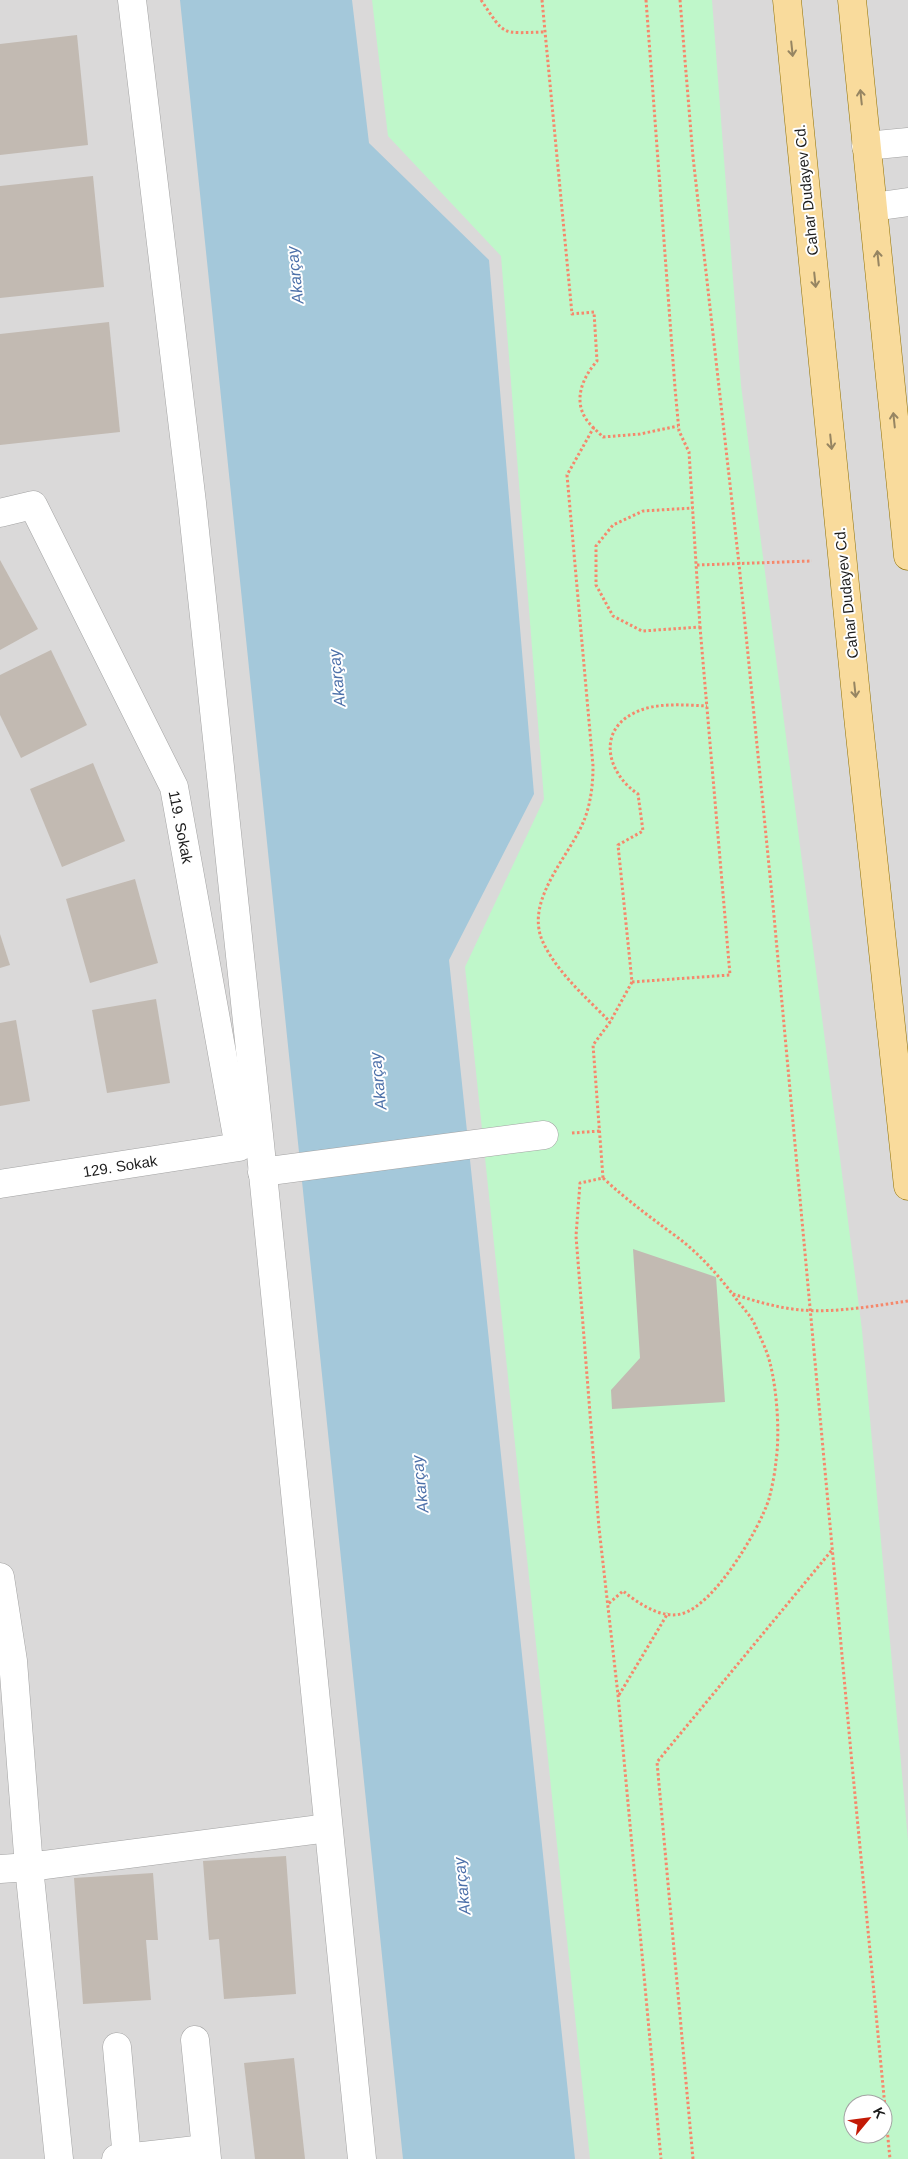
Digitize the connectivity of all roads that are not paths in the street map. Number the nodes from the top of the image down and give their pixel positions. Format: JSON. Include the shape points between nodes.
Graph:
{"nodes":[{"id":1,"x":132,"y":0,"type":"edge"},
{"id":2,"x":787,"y":0,"type":"edge"},
{"id":3,"x":852,"y":0,"type":"edge"},
{"id":4,"x":908,"y":142,"type":"edge"},
{"id":5,"x":866,"y":146,"type":"junction"},
{"id":6,"x":908,"y":202,"type":"edge"},
{"id":7,"x":873,"y":207,"type":"junction"},
{"id":8,"x":903,"y":454,"type":"edge"},
{"id":9,"x":0,"y":513,"type":"edge"},
{"id":10,"x":908,"y":556,"type":"edge"},
{"id":11,"x":544,"y":1135,"type":"dead end"},
{"id":12,"x":240,"y":1147,"type":"joint"},
{"id":13,"x":262,"y":1172,"type":"junction"},
{"id":14,"x":0,"y":1184,"type":"edge"},
{"id":15,"x":908,"y":1186,"type":"edge"},
{"id":16,"x":0,"y":1577,"type":"edge"},
{"id":17,"x":328,"y":1828,"type":"junction"},
{"id":18,"x":29,"y":1867,"type":"junction"},
{"id":19,"x":0,"y":1869,"type":"edge"},
{"id":20,"x":194,"y":2040,"type":"dead end"},
{"id":21,"x":117,"y":2047,"type":"dead end"},
{"id":22,"x":206,"y":2154,"type":"edge"},
{"id":23,"x":59,"y":2159,"type":"edge"},
{"id":24,"x":123,"y":2159,"type":"edge"},
{"id":25,"x":362,"y":2159,"type":"edge"}],
"edges":[{"from":1,"to":13,"type":"street","via":[[192,503]]},
{"from":2,"to":15,"type":"main road","name":"Cahar Dudayev Cd.","one_way":true},
{"from":5,"to":3,"type":"main road","one_way":true},
{"from":4,"to":5,"type":"street"},
{"from":5,"to":7,"type":"main road"},
{"from":6,"to":7,"type":"street"},
{"from":8,"to":7,"type":"main road","one_way":true},
{"from":8,"to":10,"type":"main road"},
{"from":9,"to":12,"type":"street","name":"119. Sokak","via":[[33,505],[174,787]]},
{"from":11,"to":13,"type":"street"},
{"from":12,"to":14,"type":"street","name":"129. Sokak"},
{"from":13,"to":17,"type":"street"},
{"from":16,"to":18,"type":"street","via":[[13,1661]]},
{"from":17,"to":18,"type":"street"},
{"from":17,"to":25,"type":"street"},
{"from":18,"to":19,"type":"street"},
{"from":18,"to":23,"type":"street"},
{"from":20,"to":22,"type":"street"},
{"from":21,"to":24,"type":"street"},
{"from":22,"to":24,"type":"street"}]}
